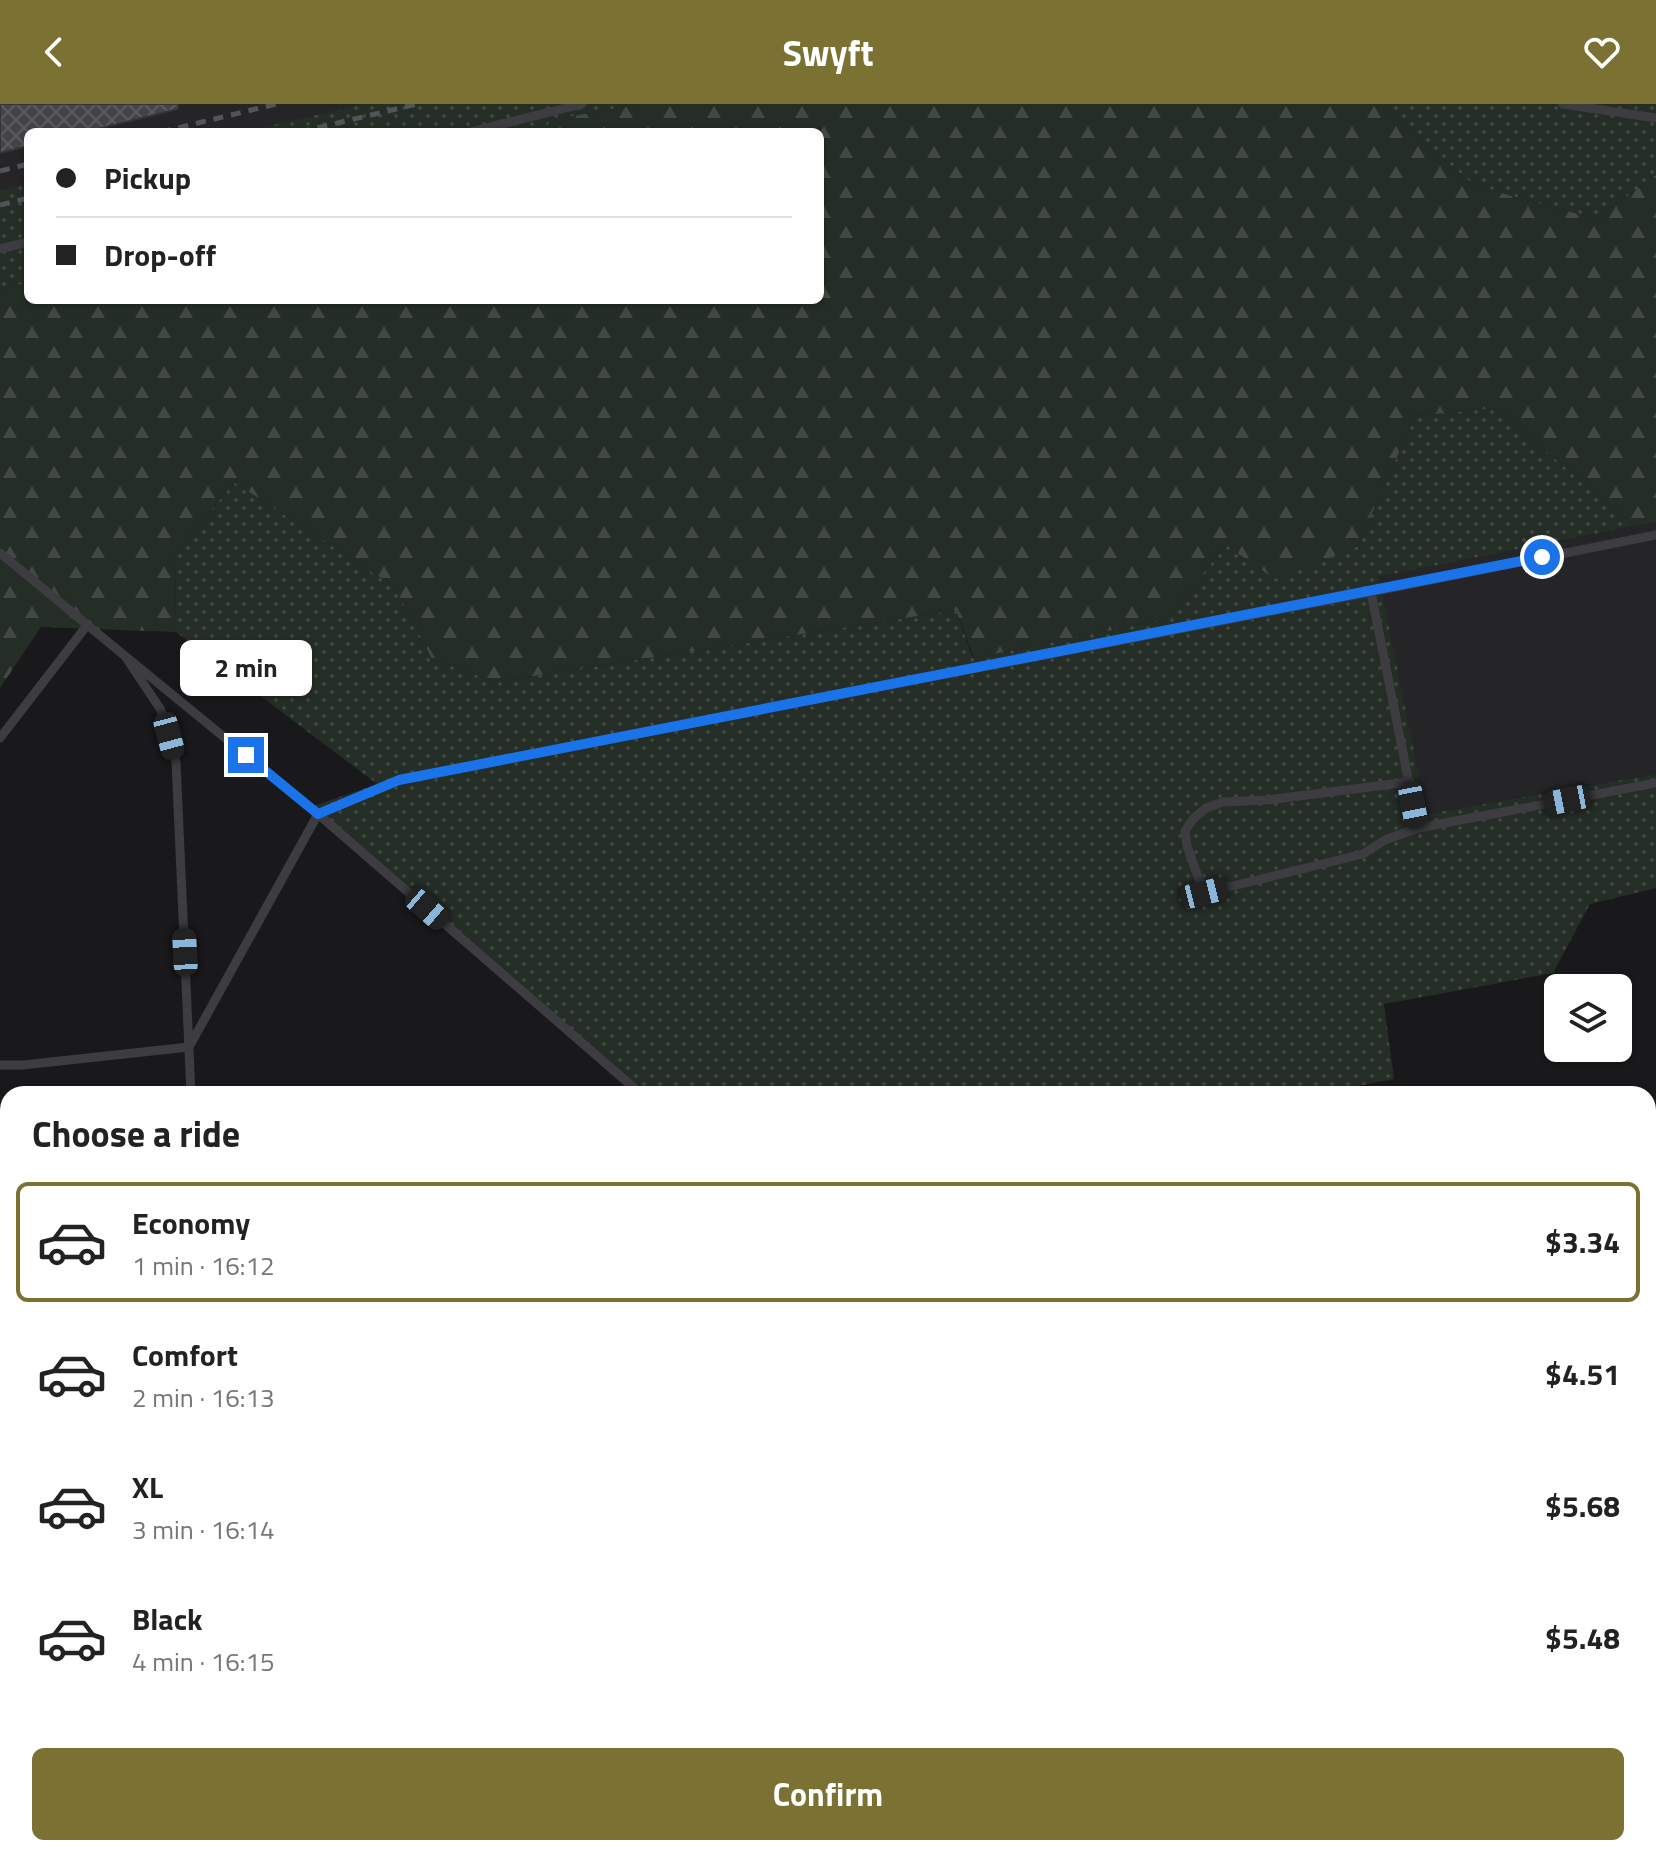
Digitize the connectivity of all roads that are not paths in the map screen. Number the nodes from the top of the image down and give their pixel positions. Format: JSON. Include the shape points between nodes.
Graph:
{"nodes":[{"id":1,"x":582,"y":104,"type":"edge"},
{"id":2,"x":1563,"y":104,"type":"edge"},
{"id":3,"x":1656,"y":118,"type":"edge"},
{"id":4,"x":486,"y":128,"type":"edge"},
{"id":5,"x":24,"y":243,"type":"edge"},
{"id":6,"x":0,"y":249,"type":"edge"},
{"id":7,"x":1656,"y":535,"type":"edge"},
{"id":8,"x":0,"y":553,"type":"edge"},
{"id":9,"x":1371,"y":592,"type":"junction"},
{"id":10,"x":88,"y":624,"type":"junction"},
{"id":11,"x":125,"y":656,"type":"junction"},
{"id":12,"x":0,"y":738,"type":"edge"},
{"id":13,"x":1409,"y":782,"type":"junction"},
{"id":14,"x":1656,"y":783,"type":"edge"},
{"id":15,"x":318,"y":814,"type":"junction"},
{"id":16,"x":1418,"y":828,"type":"junction"},
{"id":17,"x":189,"y":1047,"type":"junction"},
{"id":18,"x":0,"y":1065,"type":"edge"},
{"id":19,"x":191,"y":1086,"type":"edge"},
{"id":20,"x":632,"y":1086,"type":"edge"}],
"edges":[{"from":1,"to":4,"type":"lane"},
{"from":2,"to":3,"type":"lane"},
{"from":5,"to":6,"type":"lane"},
{"from":7,"to":9,"type":"lane"},
{"from":8,"to":10,"type":"lane"},
{"from":9,"to":13,"type":"lane"},
{"from":9,"to":15,"type":"lane","via":[[399,780]]},
{"from":10,"to":11,"type":"lane"},
{"from":10,"to":12,"type":"lane"},
{"from":11,"to":15,"type":"lane"},
{"from":11,"to":17,"type":"lane","via":[[161,710],[176,762]]},
{"from":13,"to":16,"type":"lane"},
{"from":13,"to":16,"type":"lane","via":[[1223,802],[1193,819],[1185,831],[1187,846],[1204,893],[1363,854]]},
{"from":14,"to":16,"type":"lane"},
{"from":15,"to":17,"type":"lane"},
{"from":15,"to":20,"type":"lane"},
{"from":17,"to":18,"type":"lane"},
{"from":17,"to":19,"type":"lane"}]}
